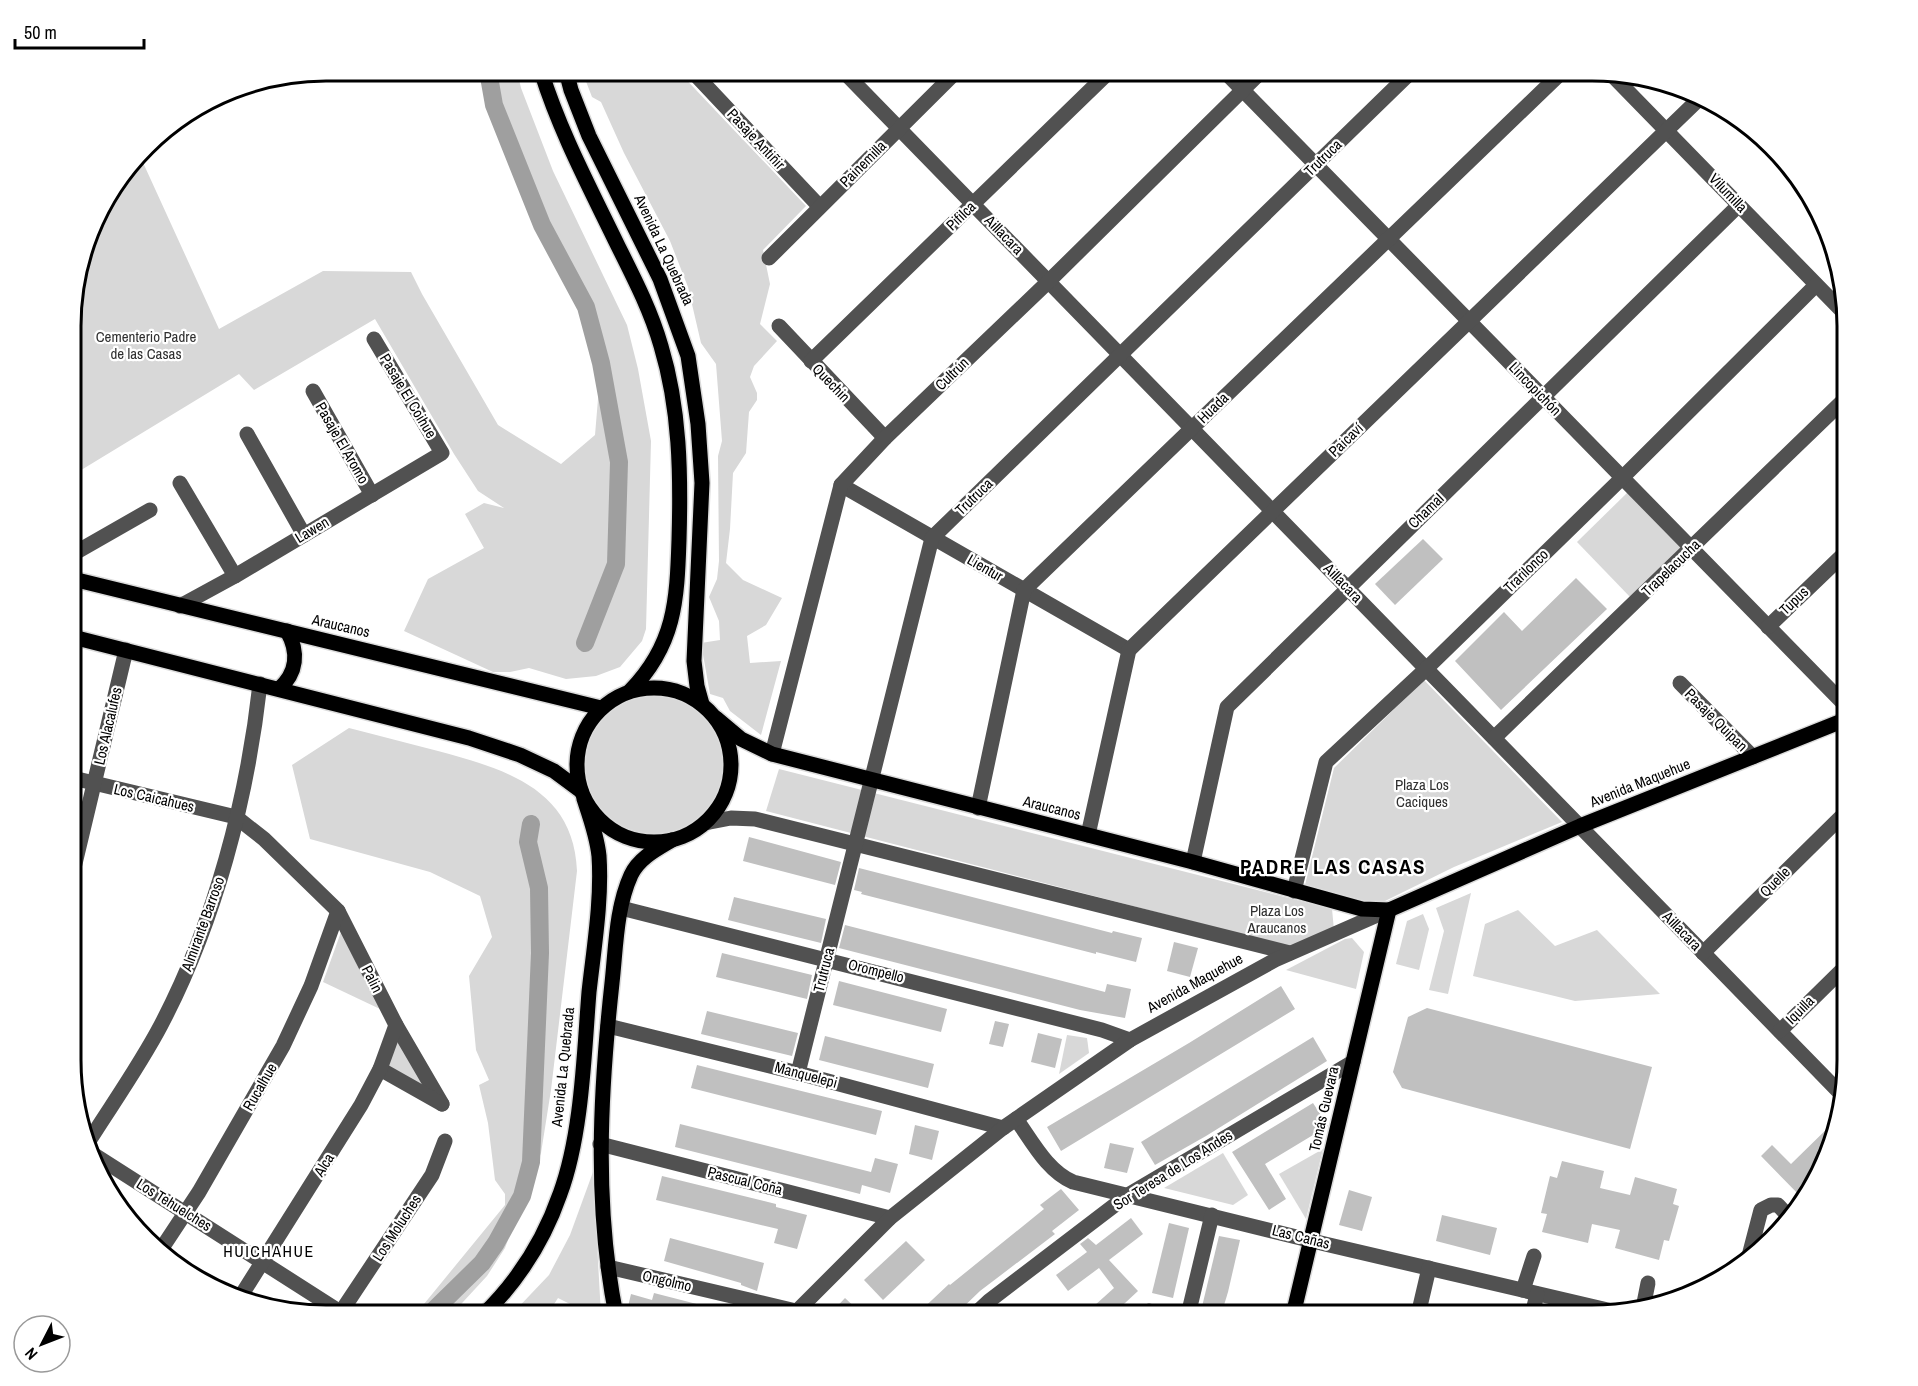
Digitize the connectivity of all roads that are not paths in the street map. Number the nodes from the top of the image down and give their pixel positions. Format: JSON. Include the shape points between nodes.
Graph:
{"nodes":[{"id":1,"x":544,"y":81,"type":"edge"},
{"id":2,"x":569,"y":81,"type":"edge"},
{"id":3,"x":701,"y":81,"type":"edge"},
{"id":4,"x":853,"y":81,"type":"edge"},
{"id":5,"x":947,"y":81,"type":"edge"},
{"id":6,"x":1100,"y":81,"type":"edge"},
{"id":7,"x":1234,"y":81,"type":"edge"},
{"id":8,"x":1252,"y":81,"type":"edge"},
{"id":9,"x":1402,"y":81,"type":"edge"},
{"id":10,"x":1553,"y":81,"type":"edge"},
{"id":11,"x":1620,"y":83,"type":"edge"},
{"id":12,"x":1243,"y":90,"type":"junction"},
{"id":13,"x":1694,"y":103,"type":"edge"},
{"id":14,"x":899,"y":128,"type":"junction"},
{"id":15,"x":1666,"y":130,"type":"junction"},
{"id":16,"x":1316,"y":165,"type":"junction"},
{"id":17,"x":973,"y":204,"type":"junction"},
{"id":18,"x":1739,"y":205,"type":"junction"},
{"id":19,"x":819,"y":206,"type":"junction"},
{"id":20,"x":1388,"y":239,"type":"junction"},
{"id":21,"x":769,"y":258,"type":"dead end"},
{"id":22,"x":1049,"y":281,"type":"junction"},
{"id":23,"x":1816,"y":285,"type":"junction"},
{"id":24,"x":1836,"y":305,"type":"edge"},
{"id":25,"x":1469,"y":321,"type":"junction"},
{"id":26,"x":779,"y":326,"type":"dead end"},
{"id":27,"x":374,"y":339,"type":"dead end"},
{"id":28,"x":1120,"y":354,"type":"junction"},
{"id":29,"x":811,"y":361,"type":"junction"},
{"id":30,"x":313,"y":392,"type":"dead end"},
{"id":31,"x":1543,"y":397,"type":"junction"},
{"id":32,"x":1837,"y":407,"type":"edge"},
{"id":33,"x":1192,"y":428,"type":"junction"},
{"id":34,"x":247,"y":434,"type":"dead end"},
{"id":35,"x":885,"y":438,"type":"junction"},
{"id":36,"x":442,"y":453,"type":"joint"},
{"id":37,"x":1622,"y":478,"type":"junction"},
{"id":38,"x":180,"y":483,"type":"dead end"},
{"id":39,"x":841,"y":486,"type":"junction"},
{"id":40,"x":372,"y":495,"type":"junction"},
{"id":41,"x":150,"y":510,"type":"dead end"},
{"id":42,"x":1273,"y":511,"type":"junction"},
{"id":43,"x":304,"y":535,"type":"junction"},
{"id":44,"x":932,"y":538,"type":"junction"},
{"id":45,"x":81,"y":549,"type":"edge"},
{"id":46,"x":1691,"y":549,"type":"junction"},
{"id":47,"x":1837,"y":561,"type":"edge"},
{"id":48,"x":235,"y":576,"type":"junction"},
{"id":49,"x":81,"y":581,"type":"edge"},
{"id":50,"x":1348,"y":588,"type":"junction"},
{"id":51,"x":1024,"y":590,"type":"junction"},
{"id":52,"x":180,"y":606,"type":"junction"},
{"id":53,"x":1768,"y":627,"type":"junction"},
{"id":54,"x":287,"y":631,"type":"junction"},
{"id":55,"x":81,"y":639,"type":"edge"},
{"id":56,"x":126,"y":650,"type":"junction"},
{"id":57,"x":1129,"y":650,"type":"junction"},
{"id":58,"x":1426,"y":669,"type":"junction"},
{"id":59,"x":1680,"y":683,"type":"dead end"},
{"id":60,"x":260,"y":684,"type":"junction"},
{"id":61,"x":279,"y":689,"type":"junction"},
{"id":62,"x":630,"y":691,"type":"junction"},
{"id":63,"x":1837,"y":697,"type":"edge"},
{"id":64,"x":702,"y":704,"type":"junction"},
{"id":65,"x":601,"y":708,"type":"junction"},
{"id":66,"x":716,"y":718,"type":"junction"},
{"id":67,"x":1837,"y":723,"type":"edge"},
{"id":68,"x":1494,"y":738,"type":"junction"},
{"id":69,"x":772,"y":754,"type":"junction"},
{"id":70,"x":1753,"y":757,"type":"junction"},
{"id":71,"x":81,"y":780,"type":"edge"},
{"id":72,"x":872,"y":781,"type":"junction"},
{"id":73,"x":95,"y":784,"type":"junction"},
{"id":74,"x":583,"y":795,"type":"junction"},
{"id":75,"x":978,"y":808,"type":"junction"},
{"id":76,"x":236,"y":817,"type":"junction"},
{"id":77,"x":1837,"y":821,"type":"edge"},
{"id":78,"x":705,"y":823,"type":"junction"},
{"id":79,"x":1580,"y":826,"type":"junction"},
{"id":80,"x":1088,"y":835,"type":"junction"},
{"id":81,"x":81,"y":840,"type":"edge"},
{"id":82,"x":672,"y":840,"type":"junction"},
{"id":83,"x":856,"y":845,"type":"junction"},
{"id":84,"x":1193,"y":862,"type":"junction"},
{"id":85,"x":1294,"y":891,"type":"junction"},
{"id":86,"x":621,"y":908,"type":"junction"},
{"id":87,"x":1389,"y":910,"type":"junction"},
{"id":88,"x":338,"y":911,"type":"junction"},
{"id":89,"x":1290,"y":953,"type":"junction"},
{"id":90,"x":1703,"y":953,"type":"junction"},
{"id":91,"x":827,"y":959,"type":"junction"},
{"id":92,"x":1837,"y":974,"type":"edge"},
{"id":93,"x":396,"y":1025,"type":"junction"},
{"id":94,"x":608,"y":1026,"type":"junction"},
{"id":95,"x":1780,"y":1031,"type":"junction"},
{"id":96,"x":1130,"y":1040,"type":"junction"},
{"id":97,"x":1353,"y":1062,"type":"junction"},
{"id":98,"x":380,"y":1069,"type":"junction"},
{"id":99,"x":798,"y":1073,"type":"junction"},
{"id":100,"x":1835,"y":1088,"type":"edge"},
{"id":101,"x":1016,"y":1119,"type":"junction"},
{"id":102,"x":1003,"y":1128,"type":"junction"},
{"id":103,"x":93,"y":1135,"type":"edge"},
{"id":104,"x":445,"y":1141,"type":"dead end"},
{"id":105,"x":600,"y":1144,"type":"junction"},
{"id":106,"x":103,"y":1160,"type":"edge"},
{"id":107,"x":1128,"y":1195,"type":"junction"},
{"id":108,"x":1784,"y":1211,"type":"edge"},
{"id":109,"x":186,"y":1213,"type":"junction"},
{"id":110,"x":1212,"y":1215,"type":"junction"},
{"id":111,"x":890,"y":1218,"type":"junction"},
{"id":112,"x":1311,"y":1240,"type":"junction"},
{"id":113,"x":165,"y":1244,"type":"edge"},
{"id":114,"x":1752,"y":1246,"type":"edge"},
{"id":115,"x":1534,"y":1256,"type":"dead end"},
{"id":116,"x":263,"y":1262,"type":"junction"},
{"id":117,"x":608,"y":1267,"type":"junction"},
{"id":118,"x":1429,"y":1268,"type":"junction"},
{"id":119,"x":1648,"y":1283,"type":"dead end"},
{"id":120,"x":244,"y":1291,"type":"edge"},
{"id":121,"x":1530,"y":1292,"type":"junction"},
{"id":122,"x":1645,"y":1299,"type":"edge"},
{"id":123,"x":329,"y":1305,"type":"edge"},
{"id":124,"x":349,"y":1305,"type":"edge"},
{"id":125,"x":492,"y":1305,"type":"edge"},
{"id":126,"x":614,"y":1305,"type":"edge"},
{"id":127,"x":761,"y":1305,"type":"edge"},
{"id":128,"x":806,"y":1305,"type":"edge"},
{"id":129,"x":985,"y":1305,"type":"edge"},
{"id":130,"x":1190,"y":1305,"type":"edge"},
{"id":131,"x":1295,"y":1305,"type":"edge"},
{"id":132,"x":1420,"y":1305,"type":"edge"},
{"id":133,"x":1531,"y":1305,"type":"edge"},
{"id":134,"x":1586,"y":1305,"type":"edge"}],
"edges":[{"from":1,"to":62,"type":"main road","via":[[570,147],[651,317],[661,344],[676,416],[681,482],[674,612],[658,655]]},
{"from":2,"to":64,"type":"main road","name":"Avenida La Quebrada","via":[[589,136],[660,279],[688,356],[699,423],[702,483],[694,662]]},
{"from":3,"to":19,"type":"street","name":"Pasaje Antiñir"},
{"from":4,"to":14,"type":"street","name":"Aillacara"},
{"from":5,"to":14,"type":"street","name":"Painemilla"},
{"from":6,"to":17,"type":"street","name":"Pifilca"},
{"from":7,"to":12,"type":"street","name":"Lincopichón"},
{"from":8,"to":12,"type":"street","name":"Cultrún"},
{"from":9,"to":16,"type":"street","name":"Trutruca"},
{"from":10,"to":20,"type":"street","name":"Huada"},
{"from":11,"to":15,"type":"street","name":"Vilumilla"},
{"from":12,"to":16,"type":"street","name":"Lincopichón"},
{"from":12,"to":22,"type":"street","name":"Cultrún"},
{"from":13,"to":15,"type":"street","name":"Paicaví"},
{"from":14,"to":17,"type":"street","name":"Aillacara"},
{"from":14,"to":19,"type":"street","name":"Painemilla"},
{"from":15,"to":18,"type":"street","name":"Vilumilla"},
{"from":15,"to":25,"type":"street","name":"Paicaví"},
{"from":16,"to":20,"type":"street","name":"Lincopichón"},
{"from":16,"to":28,"type":"street","name":"Trutruca"},
{"from":17,"to":22,"type":"street","name":"Aillacara"},
{"from":17,"to":29,"type":"street","name":"Pifilca"},
{"from":18,"to":23,"type":"street","name":"Vilumilla"},
{"from":18,"to":31,"type":"street","name":"Chamal"},
{"from":19,"to":21,"type":"street","name":"Painemilla"},
{"from":20,"to":25,"type":"street","name":"Lincopichón"},
{"from":20,"to":33,"type":"street","name":"Huada"},
{"from":22,"to":28,"type":"street","name":"Aillacara"},
{"from":22,"to":35,"type":"street","name":"Cultrún"},
{"from":23,"to":24,"type":"street","name":"Vilumilla"},
{"from":23,"to":37,"type":"street","name":"Trarilonco"},
{"from":25,"to":31,"type":"street","name":"Lincopichón"},
{"from":25,"to":42,"type":"street","name":"Paicaví"},
{"from":26,"to":29,"type":"street","name":"Quechin"},
{"from":27,"to":36,"type":"street","name":"Pasaje El Coihue"},
{"from":28,"to":33,"type":"street","name":"Aillacara"},
{"from":28,"to":44,"type":"street","name":"Trutruca"},
{"from":29,"to":35,"type":"street","name":"Quechin"},
{"from":30,"to":40,"type":"street","name":"Pasaje El Aromo"},
{"from":31,"to":37,"type":"street","name":"Lincopichón"},
{"from":31,"to":50,"type":"street","name":"Chamal"},
{"from":32,"to":46,"type":"street","name":"Trapelacucha"},
{"from":33,"to":42,"type":"street","name":"Aillacara"},
{"from":33,"to":51,"type":"street","name":"Huada"},
{"from":34,"to":43,"type":"street"},
{"from":35,"to":39,"type":"street","name":"Cultrún"},
{"from":36,"to":40,"type":"street","name":"Lawen"},
{"from":37,"to":46,"type":"street","name":"Lincopichón"},
{"from":37,"to":58,"type":"street","name":"Trarilonco"},
{"from":38,"to":48,"type":"street"},
{"from":39,"to":44,"type":"street","name":"Lientur"},
{"from":39,"to":69,"type":"street","name":"Cultrún"},
{"from":40,"to":43,"type":"street","name":"Lawen"},
{"from":41,"to":45,"type":"street"},
{"from":42,"to":50,"type":"street","name":"Aillacara"},
{"from":42,"to":57,"type":"street","name":"Paicaví"},
{"from":43,"to":48,"type":"street","name":"Lawen"},
{"from":44,"to":51,"type":"street","name":"Lientur"},
{"from":44,"to":72,"type":"street","name":"Trutruca"},
{"from":46,"to":53,"type":"street","name":"Lincopichón"},
{"from":46,"to":68,"type":"street","name":"Trapelacucha"},
{"from":47,"to":53,"type":"street","name":"Tupus"},
{"from":48,"to":52,"type":"street","name":"Lawen"},
{"from":49,"to":52,"type":"main road","name":"Araucanos"},
{"from":50,"to":58,"type":"street","name":"Aillacara"},
{"from":50,"to":84,"type":"street","name":"Chamal","via":[[1227,707]]},
{"from":51,"to":57,"type":"street","name":"Lientur"},
{"from":51,"to":75,"type":"street"},
{"from":52,"to":54,"type":"main road","name":"Araucanos"},
{"from":53,"to":63,"type":"street","name":"Lincopichón"},
{"from":54,"to":61,"type":"main road","via":[[294,647],[295,664]]},
{"from":54,"to":65,"type":"main road","name":"Araucanos"},
{"from":55,"to":56,"type":"main road"},
{"from":56,"to":60,"type":"main road"},
{"from":56,"to":73,"type":"street","name":"Los Alacalufes"},
{"from":57,"to":80,"type":"street"},
{"from":58,"to":68,"type":"street","name":"Aillacara"},
{"from":58,"to":85,"type":"street","name":"Trarilonco","via":[[1326,762]]},
{"from":59,"to":70,"type":"street","name":"Pasaje Quipan"},
{"from":60,"to":61,"type":"main road"},
{"from":60,"to":76,"type":"street","name":"Almirante Barroso"},
{"from":61,"to":74,"type":"main road","via":[[520,755],[554,771]]},
{"from":62,"to":64,"type":"main road","via":[[662,687],[691,696]]},
{"from":62,"to":65,"type":"main road"},
{"from":64,"to":66,"type":"main road"},
{"from":65,"to":74,"type":"main road","via":[[587,725],[578,749],[577,774]]},
{"from":66,"to":69,"type":"main road","name":"Araucanos","via":[[741,739]]},
{"from":66,"to":78,"type":"main road","via":[[729,745],[731,770],[725,794]]},
{"from":67,"to":70,"type":"main road","name":"Avenida Maquehue"},
{"from":68,"to":79,"type":"street","name":"Aillacara"},
{"from":69,"to":72,"type":"main road","name":"Araucanos"},
{"from":70,"to":79,"type":"main road","name":"Avenida Maquehue"},
{"from":71,"to":73,"type":"street","name":"Los Caicahues"},
{"from":72,"to":75,"type":"main road","name":"Araucanos"},
{"from":72,"to":83,"type":"street","name":"Trutruca"},
{"from":73,"to":76,"type":"street","name":"Los Caicahues"},
{"from":73,"to":81,"type":"street","name":"Los Alacalufes"},
{"from":74,"to":82,"type":"main road","via":[[599,819],[620,835],[644,842]]},
{"from":74,"to":125,"type":"main road","name":"Avenida La Quebrada","via":[[595,832],[599,890],[573,1143],[561,1191],[541,1238],[512,1284]]},
{"from":75,"to":80,"type":"main road","name":"Araucanos"},
{"from":76,"to":88,"type":"street","name":"Palin","via":[[284,857]]},
{"from":76,"to":103,"type":"street","name":"Almirante Barroso","via":[[212,902],[176,995]]},
{"from":77,"to":90,"type":"street","name":"Quelle"},
{"from":78,"to":82,"type":"main road"},
{"from":78,"to":83,"type":"street","via":[[755,819]]},
{"from":79,"to":87,"type":"main road","name":"Avenida Maquehue"},
{"from":79,"to":90,"type":"street","name":"Aillacara"},
{"from":80,"to":84,"type":"main road","name":"Araucanos"},
{"from":82,"to":86,"type":"main road","via":[[639,862],[631,874]]},
{"from":83,"to":89,"type":"street"},
{"from":83,"to":91,"type":"street","name":"Trutruca"},
{"from":84,"to":85,"type":"main road","name":"Araucanos"},
{"from":85,"to":87,"type":"main road","name":"Araucanos","via":[[1362,909]]},
{"from":86,"to":91,"type":"street","name":"Orompello"},
{"from":86,"to":94,"type":"main road"},
{"from":87,"to":89,"type":"street","name":"Avenida Maquehue"},
{"from":87,"to":97,"type":"main road","name":"Tomás Guevara"},
{"from":88,"to":93,"type":"street","name":"Palin"},
{"from":88,"to":109,"type":"street","name":"Rucalhue","via":[[311,987],[283,1046]]},
{"from":89,"to":96,"type":"street","name":"Avenida Maquehue"},
{"from":90,"to":95,"type":"street","name":"Aillacara"},
{"from":91,"to":96,"type":"street","name":"Orompello"},
{"from":91,"to":99,"type":"street","name":"Trutruca"},
{"from":92,"to":95,"type":"street","name":"Iquilla"},
{"from":93,"to":98,"type":"street","name":"Alca"},
{"from":93,"to":98,"type":"street","name":"Palin","via":[[442,1104]]},
{"from":94,"to":99,"type":"street","name":"Manquelepi"},
{"from":94,"to":105,"type":"main road"},
{"from":95,"to":100,"type":"street","name":"Aillacara"},
{"from":96,"to":101,"type":"street","name":"Avenida Maquehue"},
{"from":97,"to":107,"type":"street","name":"Sor Teresa de Los Andes"},
{"from":97,"to":112,"type":"main road","name":"Tomás Guevara"},
{"from":98,"to":116,"type":"street","name":"Alca"},
{"from":99,"to":102,"type":"street","name":"Manquelepi"},
{"from":101,"to":102,"type":"street","name":"Avenida Maquehue"},
{"from":101,"to":107,"type":"street","name":"Las Cañas","via":[[1061,1176]]},
{"from":102,"to":111,"type":"street","name":"Avenida Maquehue"},
{"from":104,"to":124,"type":"street","name":"Los Moluches","via":[[432,1175]]},
{"from":105,"to":111,"type":"street","name":"Pascual Coña"},
{"from":105,"to":117,"type":"main road"},
{"from":106,"to":109,"type":"street","name":"Los Tehuelches"},
{"from":107,"to":110,"type":"street","name":"Las Cañas"},
{"from":107,"to":129,"type":"street","name":"Sor Teresa de Los Andes"},
{"from":108,"to":114,"type":"street","via":[[1771,1204],[1761,1210]]},
{"from":109,"to":113,"type":"street","name":"Rucalhue"},
{"from":109,"to":116,"type":"street","name":"Los Tehuelches"},
{"from":110,"to":112,"type":"street","name":"Las Cañas"},
{"from":110,"to":130,"type":"street"},
{"from":111,"to":128,"type":"street","name":"Avenida Maquehue"},
{"from":112,"to":118,"type":"street","name":"Las Cañas"},
{"from":112,"to":131,"type":"main road","name":"Tomás Guevara"},
{"from":115,"to":121,"type":"street"},
{"from":116,"to":120,"type":"street","name":"Alca"},
{"from":116,"to":123,"type":"street","name":"Los Tehuelches"},
{"from":117,"to":126,"type":"main road"},
{"from":117,"to":127,"type":"street","name":"Ongolmo"},
{"from":118,"to":121,"type":"street","name":"Las Cañas"},
{"from":118,"to":132,"type":"street"},
{"from":119,"to":122,"type":"street"},
{"from":121,"to":133,"type":"street"},
{"from":121,"to":134,"type":"street","name":"Las Cañas"}]}
